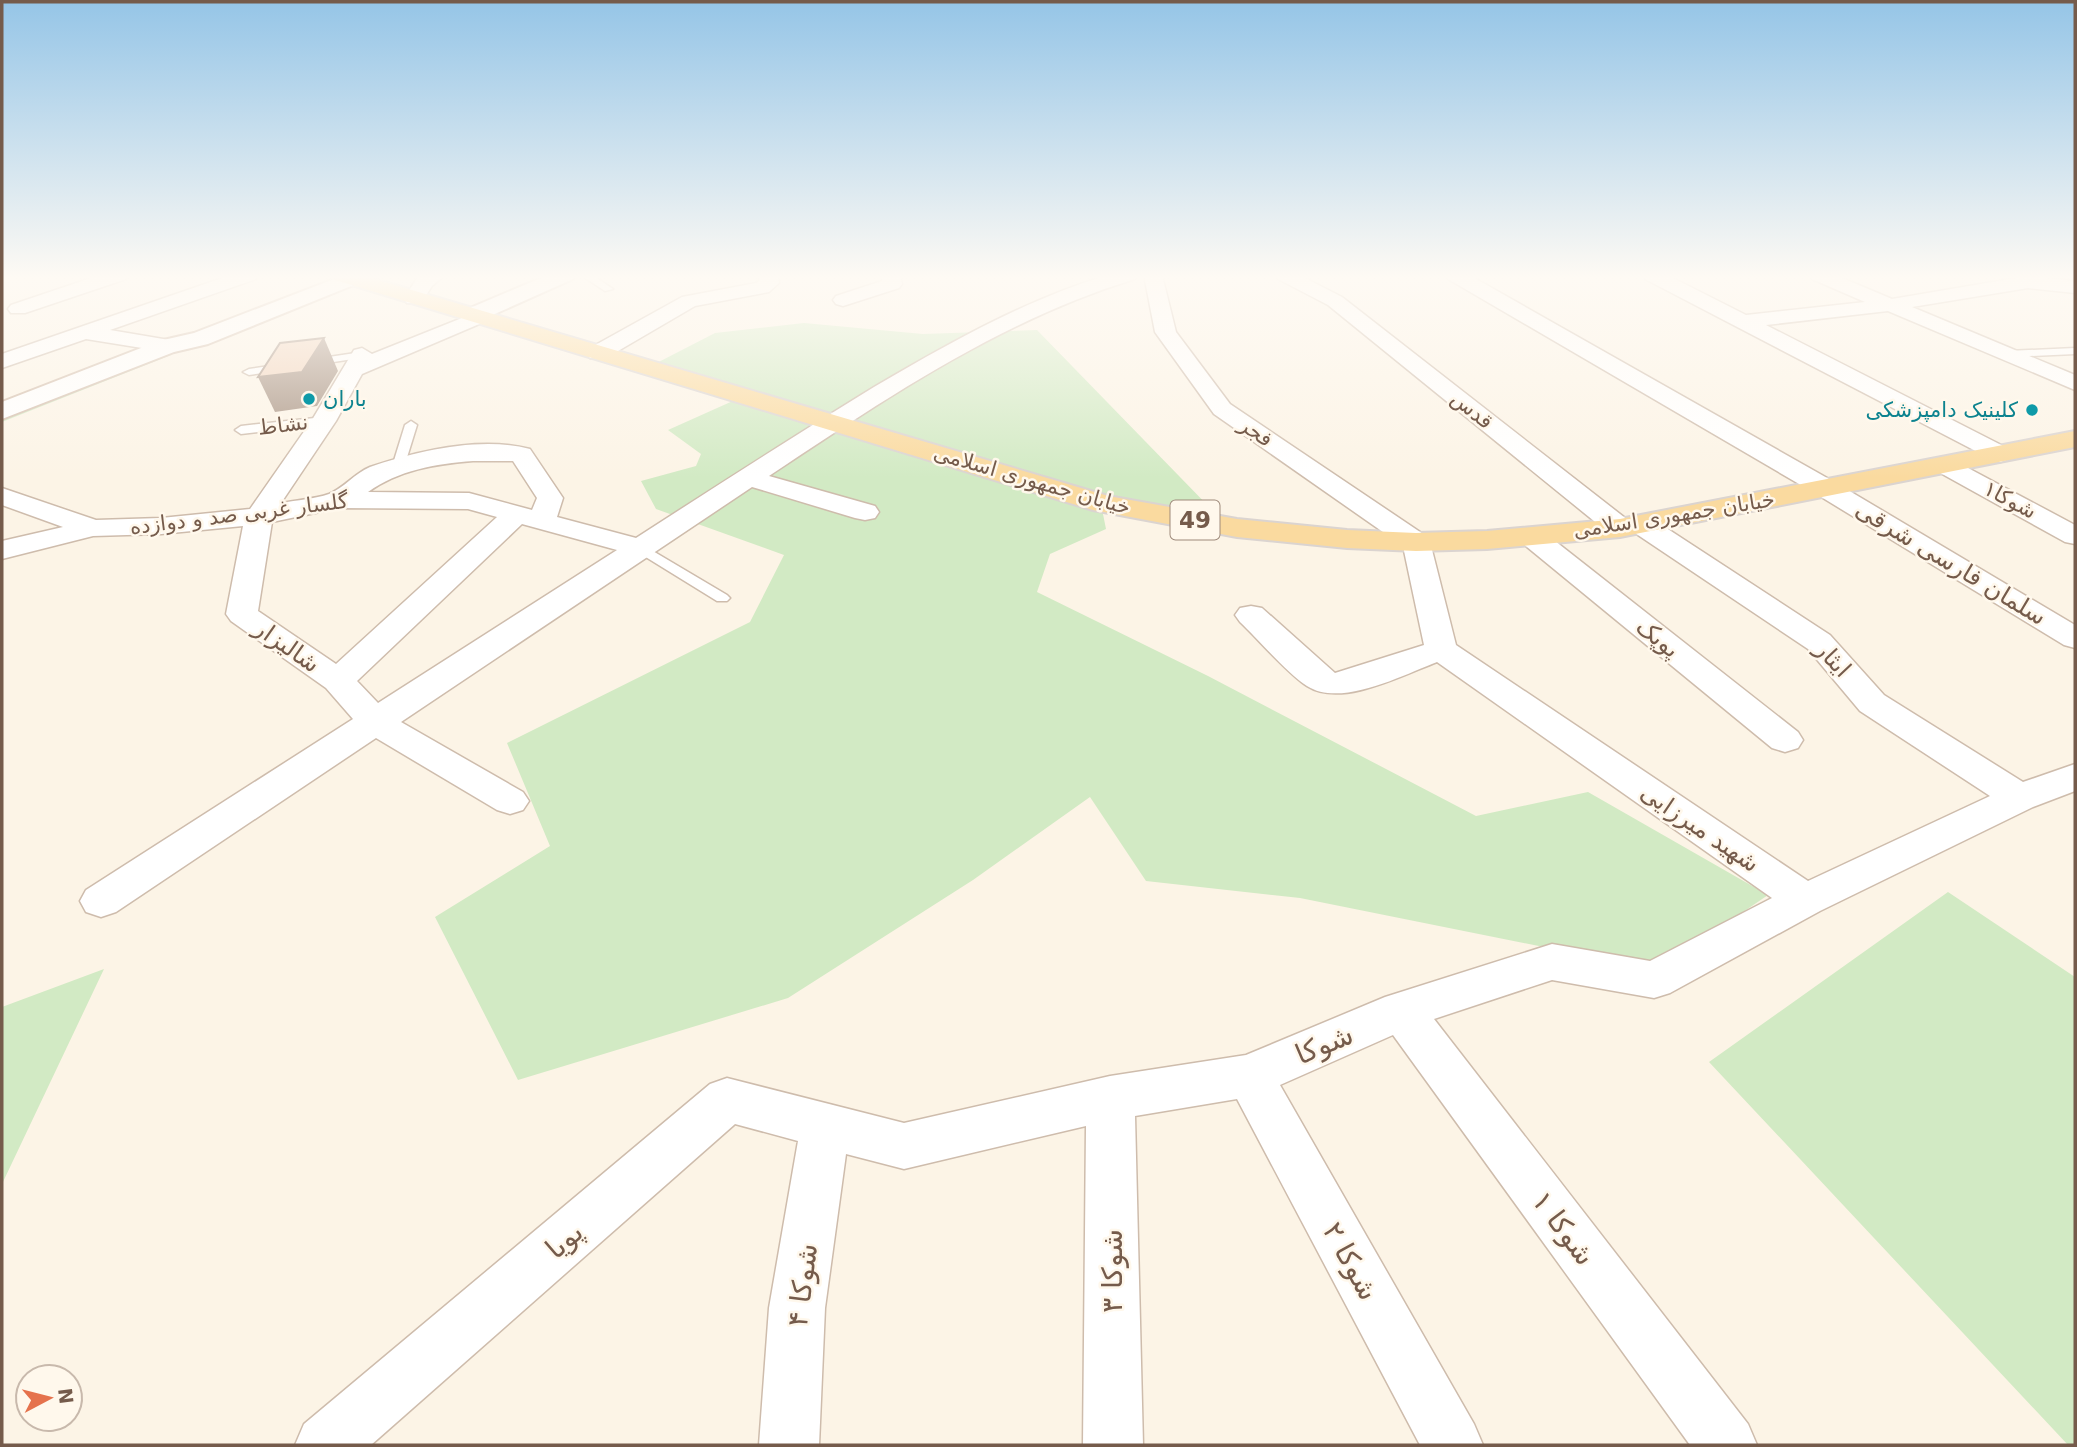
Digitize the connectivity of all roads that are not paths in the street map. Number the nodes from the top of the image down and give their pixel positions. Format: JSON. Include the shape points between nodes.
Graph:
{"nodes":[{"id":1,"x":54,"y":343,"type":"edge"},
{"id":2,"x":146,"y":343,"type":"edge"},
{"id":3,"x":183,"y":343,"type":"edge"},
{"id":4,"x":197,"y":343,"type":"edge"},
{"id":5,"x":410,"y":343,"type":"edge"},
{"id":6,"x":562,"y":343,"type":"edge"},
{"id":7,"x":616,"y":343,"type":"edge"},
{"id":8,"x":969,"y":343,"type":"edge"},
{"id":9,"x":1174,"y":343,"type":"edge"},
{"id":10,"x":1390,"y":343,"type":"edge"},
{"id":11,"x":1577,"y":343,"type":"edge"},
{"id":12,"x":1783,"y":343,"type":"edge"},
{"id":13,"x":1979,"y":343,"type":"edge"},
{"id":14,"x":167,"y":346,"type":"junction"},
{"id":15,"x":2075,"y":351,"type":"edge"},
{"id":16,"x":598,"y":353,"type":"junction"},
{"id":17,"x":2007,"y":354,"type":"junction"},
{"id":18,"x":2,"y":361,"type":"edge"},
{"id":19,"x":358,"y":363,"type":"junction"},
{"id":20,"x":249,"y":372,"type":"dead end"},
{"id":21,"x":2075,"y":383,"type":"edge"},
{"id":22,"x":2,"y":411,"type":"edge"},
{"id":23,"x":324,"y":421,"type":"junction"},
{"id":24,"x":832,"y":423,"type":"junction"},
{"id":25,"x":2,"y":424,"type":"edge"},
{"id":26,"x":411,"y":425,"type":"dead end"},
{"id":27,"x":242,"y":430,"type":"dead end"},
{"id":28,"x":2075,"y":439,"type":"edge"},
{"id":29,"x":2000,"y":454,"type":"junction"},
{"id":30,"x":1944,"y":465,"type":"junction"},
{"id":31,"x":398,"y":467,"type":"junction"},
{"id":32,"x":748,"y":478,"type":"junction"},
{"id":33,"x":1827,"y":489,"type":"junction"},
{"id":34,"x":2,"y":496,"type":"edge"},
{"id":35,"x":339,"y":500,"type":"junction"},
{"id":36,"x":865,"y":512,"type":"dead end"},
{"id":37,"x":259,"y":516,"type":"junction"},
{"id":38,"x":530,"y":517,"type":"junction"},
{"id":39,"x":1631,"y":526,"type":"junction"},
{"id":40,"x":93,"y":528,"type":"junction"},
{"id":41,"x":1531,"y":536,"type":"junction"},
{"id":42,"x":2075,"y":536,"type":"edge"},
{"id":43,"x":1416,"y":542,"type":"junction"},
{"id":44,"x":641,"y":548,"type":"junction"},
{"id":45,"x":2,"y":550,"type":"edge"},
{"id":46,"x":722,"y":598,"type":"dead end"},
{"id":47,"x":1251,"y":615,"type":"dead end"},
{"id":48,"x":2075,"y":638,"type":"edge"},
{"id":49,"x":1441,"y":650,"type":"junction"},
{"id":50,"x":338,"y":681,"type":"junction"},
{"id":51,"x":377,"y":723,"type":"junction"},
{"id":52,"x":1785,"y":740,"type":"dead end"},
{"id":53,"x":2075,"y":777,"type":"edge"},
{"id":54,"x":2020,"y":798,"type":"junction"},
{"id":55,"x":510,"y":801,"type":"dead end"},
{"id":56,"x":1805,"y":900,"type":"junction"},
{"id":57,"x":101,"y":901,"type":"dead end"},
{"id":58,"x":1401,"y":1011,"type":"junction"},
{"id":59,"x":1249,"y":1076,"type":"junction"},
{"id":60,"x":1110,"y":1098,"type":"junction"},
{"id":61,"x":825,"y":1126,"type":"junction"},
{"id":62,"x":325,"y":1445,"type":"edge"},
{"id":63,"x":789,"y":1445,"type":"edge"},
{"id":64,"x":1113,"y":1445,"type":"edge"},
{"id":65,"x":1453,"y":1445,"type":"edge"},
{"id":66,"x":1727,"y":1445,"type":"edge"}],
"edges":[{"from":1,"to":18,"type":"street"},
{"from":2,"to":14,"type":"street"},
{"from":3,"to":14,"type":"street"},
{"from":4,"to":25,"type":"street","via":[[189,351]]},
{"from":5,"to":19,"type":"street"},
{"from":6,"to":16,"type":"main road","name":"خیابان جمهوری اسلامی","number":"49"},
{"from":7,"to":16,"type":"street"},
{"from":8,"to":24,"type":"street"},
{"from":9,"to":43,"type":"street","name":"فجر","via":[[1222,409]]},
{"from":10,"to":39,"type":"street","name":"قدس"},
{"from":11,"to":33,"type":"street","name":"سلمان فارسی شرقی"},
{"from":12,"to":29,"type":"street"},
{"from":13,"to":17,"type":"street"},
{"from":14,"to":22,"type":"street"},
{"from":15,"to":17,"type":"lane"},
{"from":16,"to":24,"type":"main road","name":"خیابان جمهوری اسلامی","number":"49"},
{"from":17,"to":21,"type":"street"},
{"from":19,"to":20,"type":"lane"},
{"from":19,"to":23,"type":"street","name":"شالیزار"},
{"from":23,"to":27,"type":"lane","name":"نشاط"},
{"from":23,"to":37,"type":"street","name":"شالیزار"},
{"from":24,"to":32,"type":"street"},
{"from":24,"to":43,"type":"main road","name":"خیابان جمهوری اسلامی","number":"49","via":[[1104,504],[1237,528]]},
{"from":26,"to":31,"type":"lane"},
{"from":28,"to":29,"type":"main road","name":"خیابان جمهوری اسلامی","number":"49"},
{"from":29,"to":30,"type":"main road","name":"خیابان جمهوری اسلامی","number":"49"},
{"from":30,"to":33,"type":"main road","name":"خیابان جمهوری اسلامی","number":"49"},
{"from":30,"to":42,"type":"street","name":"شوکا۱"},
{"from":31,"to":35,"type":"street","via":[[376,474]]},
{"from":31,"to":38,"type":"street","via":[[432,457],[521,454],[550,498]]},
{"from":32,"to":36,"type":"street"},
{"from":32,"to":44,"type":"street"},
{"from":33,"to":39,"type":"main road","name":"خیابان جمهوری اسلامی","number":"49"},
{"from":33,"to":48,"type":"street","name":"سلمان فارسی شرقی"},
{"from":34,"to":40,"type":"street"},
{"from":35,"to":37,"type":"street","name":"گلسار غربی صد و دوازده"},
{"from":35,"to":38,"type":"street","name":"گلسار غربی صد و دوازده","via":[[468,500]]},
{"from":37,"to":40,"type":"street","name":"گلسار غربی صد و دوازده"},
{"from":37,"to":50,"type":"street","name":"شالیزار","via":[[242,614]]},
{"from":38,"to":44,"type":"street","name":"گلسار غربی صد و دوازده"},
{"from":38,"to":50,"type":"street"},
{"from":39,"to":41,"type":"main road","name":"خیابان جمهوری اسلامی","number":"49"},
{"from":39,"to":54,"type":"street","name":"ایثار","via":[[1819,642],[1872,703]]},
{"from":40,"to":45,"type":"street","name":"گلسار غربی صد و دوازده"},
{"from":41,"to":43,"type":"main road","name":"خیابان جمهوری اسلامی","number":"49"},
{"from":41,"to":52,"type":"street","name":"پوپک"},
{"from":43,"to":49,"type":"street"},
{"from":44,"to":46,"type":"lane"},
{"from":44,"to":51,"type":"street"},
{"from":47,"to":49,"type":"street","via":[[1319,680],[1332,684],[1347,683]]},
{"from":49,"to":56,"type":"street","name":"شهید میرزایی"},
{"from":50,"to":51,"type":"street","name":"شالیزار"},
{"from":51,"to":55,"type":"street","name":"شالیزار"},
{"from":51,"to":57,"type":"street"},
{"from":53,"to":54,"type":"street"},
{"from":54,"to":56,"type":"street"},
{"from":56,"to":58,"type":"street","name":"شوکا","via":[[1654,979],[1552,962]]},
{"from":58,"to":59,"type":"street","name":"شوکا"},
{"from":58,"to":66,"type":"street","name":"شوکا ۱"},
{"from":59,"to":60,"type":"street","name":"شوکا"},
{"from":59,"to":65,"type":"street","name":"شوکا ۲"},
{"from":60,"to":61,"type":"street","name":"شوکا","via":[[904,1146]]},
{"from":60,"to":64,"type":"street","name":"شوکا ۳"},
{"from":61,"to":62,"type":"street","name":"پویا","via":[[727,1100]]},
{"from":61,"to":63,"type":"street","name":"شوکا ۴","via":[[797,1308]]}]}
